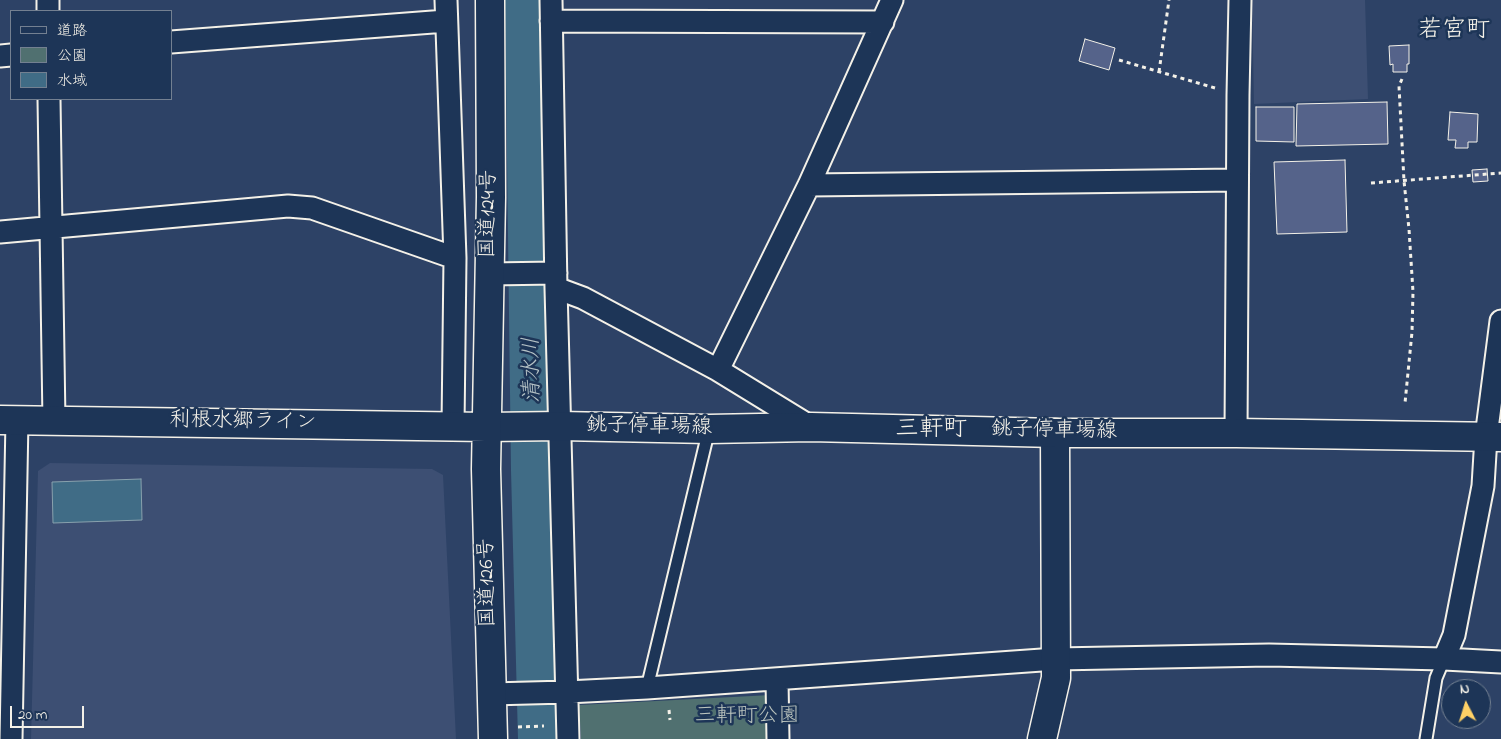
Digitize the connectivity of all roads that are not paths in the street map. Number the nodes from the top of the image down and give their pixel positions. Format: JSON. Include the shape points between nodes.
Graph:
{"nodes":[{"id":1,"x":490,"y":0,"type":"edge"},
{"id":2,"x":551,"y":0,"type":"edge"},
{"id":3,"x":892,"y":0,"type":"edge"},
{"id":4,"x":1240,"y":0,"type":"edge"},
{"id":5,"x":446,"y":10,"type":"edge"},
{"id":6,"x":551,"y":21,"type":"junction"},
{"id":7,"x":883,"y":22,"type":"junction"},
{"id":8,"x":172,"y":42,"type":"edge"},
{"id":9,"x":49,"y":100,"type":"edge"},
{"id":10,"x":1237,"y":180,"type":"junction"},
{"id":11,"x":809,"y":185,"type":"junction"},
{"id":12,"x":51,"y":226,"type":"junction"},
{"id":13,"x":0,"y":232,"type":"edge"},
{"id":14,"x":455,"y":258,"type":"junction"},
{"id":15,"x":489,"y":274,"type":"junction"},
{"id":16,"x":556,"y":280,"type":"junction"},
{"id":17,"x":1501,"y":321,"type":"edge"},
{"id":18,"x":718,"y":370,"type":"junction"},
{"id":19,"x":9,"y":420,"type":"edge"},
{"id":20,"x":54,"y":421,"type":"junction"},
{"id":21,"x":453,"y":426,"type":"junction"},
{"id":22,"x":560,"y":426,"type":"junction"},
{"id":23,"x":487,"y":427,"type":"junction"},
{"id":24,"x":810,"y":427,"type":"junction"},
{"id":25,"x":709,"y":429,"type":"junction"},
{"id":26,"x":1236,"y":433,"type":"junction"},
{"id":27,"x":1055,"y":434,"type":"junction"},
{"id":28,"x":1494,"y":437,"type":"edge"},
{"id":29,"x":1056,"y":659,"type":"junction"},
{"id":30,"x":1444,"y":659,"type":"junction"},
{"id":31,"x":1501,"y":662,"type":"edge"},
{"id":32,"x":777,"y":680,"type":"junction"},
{"id":33,"x":6,"y":681,"type":"edge"},
{"id":34,"x":647,"y":688,"type":"junction"},
{"id":35,"x":567,"y":692,"type":"junction"},
{"id":36,"x":504,"y":694,"type":"junction"},
{"id":37,"x":11,"y":739,"type":"edge"},
{"id":38,"x":493,"y":739,"type":"edge"},
{"id":39,"x":568,"y":739,"type":"edge"},
{"id":40,"x":778,"y":739,"type":"edge"},
{"id":41,"x":1042,"y":739,"type":"edge"},
{"id":42,"x":1426,"y":739,"type":"edge"}],
"edges":[{"from":1,"to":15,"type":"main road","name":"国道124号"},
{"from":2,"to":6,"type":"street"},
{"from":3,"to":7,"type":"street"},
{"from":4,"to":10,"type":"street"},
{"from":5,"to":8,"type":"street"},
{"from":5,"to":14,"type":"street"},
{"from":6,"to":7,"type":"street"},
{"from":6,"to":16,"type":"street"},
{"from":7,"to":11,"type":"street"},
{"from":9,"to":12,"type":"street"},
{"from":10,"to":11,"type":"street"},
{"from":10,"to":26,"type":"street"},
{"from":11,"to":18,"type":"street"},
{"from":12,"to":13,"type":"street"},
{"from":12,"to":14,"type":"street","via":[[288,206],[312,208]]},
{"from":12,"to":20,"type":"street"},
{"from":14,"to":21,"type":"street"},
{"from":15,"to":16,"type":"street"},
{"from":15,"to":23,"type":"main road","name":"国道124号"},
{"from":16,"to":18,"type":"street","via":[[583,298]]},
{"from":16,"to":22,"type":"street"},
{"from":17,"to":28,"type":"street"},
{"from":18,"to":24,"type":"street"},
{"from":19,"to":20,"type":"main road","name":"利根水郷ライン"},
{"from":19,"to":33,"type":"street"},
{"from":20,"to":21,"type":"main road","name":"利根水郷ライン"},
{"from":21,"to":23,"type":"main road","name":"利根水郷ライン"},
{"from":22,"to":23,"type":"main road","name":"銚子停車場線"},
{"from":22,"to":25,"type":"main road","name":"銚子停車場線"},
{"from":22,"to":35,"type":"street"},
{"from":23,"to":36,"type":"main road","name":"国道126号"},
{"from":24,"to":25,"type":"main road","name":"銚子停車場線"},
{"from":24,"to":27,"type":"main road","name":"銚子停車場線"},
{"from":25,"to":34,"type":"lane"},
{"from":26,"to":27,"type":"main road","name":"銚子停車場線"},
{"from":26,"to":28,"type":"main road","name":"銚子停車場線"},
{"from":27,"to":29,"type":"main road"},
{"from":28,"to":30,"type":"street","via":[[1454,635]]},
{"from":29,"to":30,"type":"street","via":[[1269,655]]},
{"from":29,"to":32,"type":"street"},
{"from":29,"to":41,"type":"main road","via":[[1056,678]]},
{"from":30,"to":31,"type":"street"},
{"from":30,"to":42,"type":"lane","via":[[1436,678]]},
{"from":32,"to":34,"type":"street"},
{"from":32,"to":40,"type":"street"},
{"from":33,"to":37,"type":"street"},
{"from":34,"to":35,"type":"street"},
{"from":35,"to":36,"type":"street"},
{"from":35,"to":39,"type":"street"},
{"from":36,"to":38,"type":"main road","name":"国道126号"}]}
